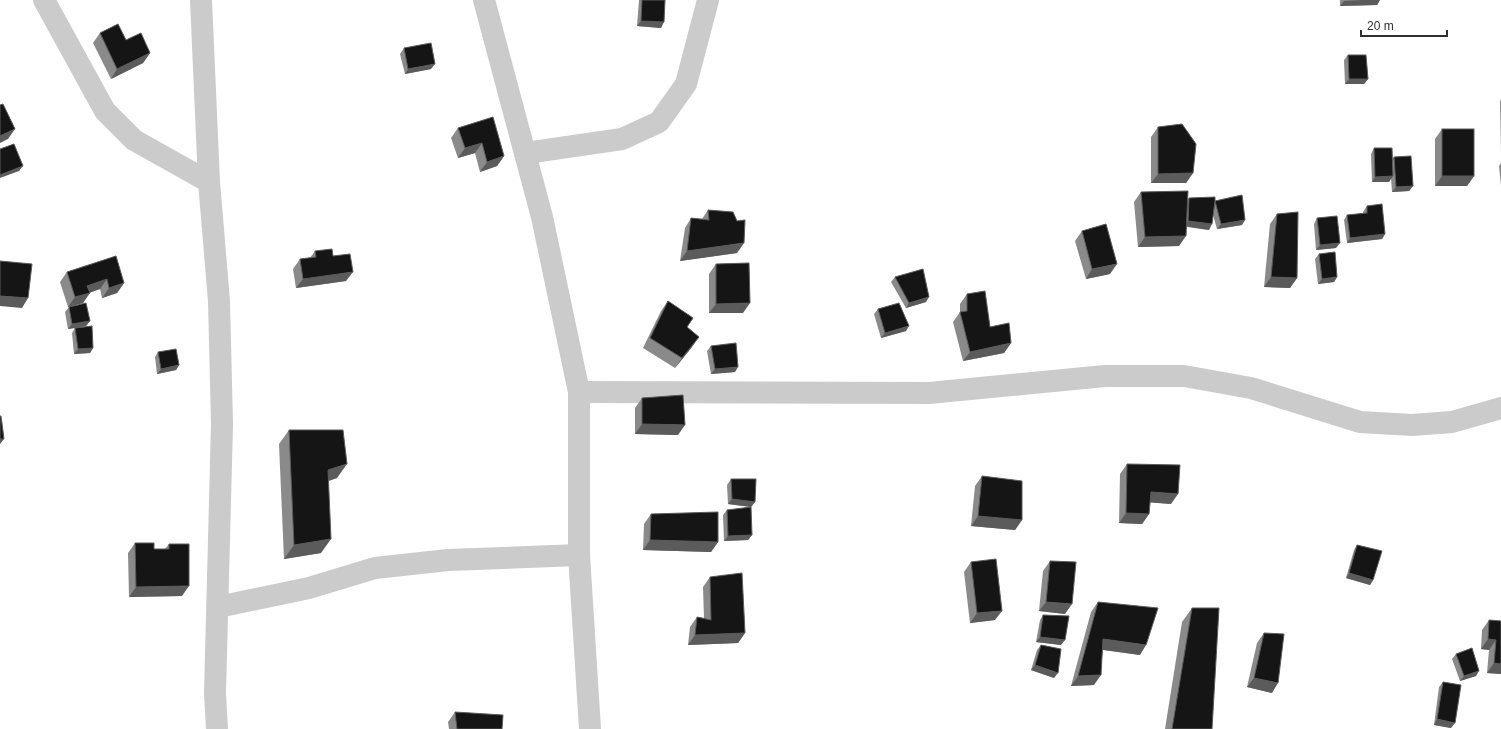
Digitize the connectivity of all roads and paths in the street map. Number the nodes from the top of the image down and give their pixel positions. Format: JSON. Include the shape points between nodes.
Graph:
{"nodes":[{"id":1,"x":44,"y":0,"type":"edge"},
{"id":2,"x":202,"y":0,"type":"edge"},
{"id":3,"x":484,"y":0,"type":"edge"},
{"id":4,"x":708,"y":0,"type":"edge"},
{"id":5,"x":526,"y":154,"type":"junction"},
{"id":6,"x":209,"y":182,"type":"junction"},
{"id":7,"x":579,"y":392,"type":"junction"},
{"id":8,"x":1501,"y":408,"type":"edge"},
{"id":9,"x":579,"y":555,"type":"junction"},
{"id":10,"x":218,"y":607,"type":"junction"},
{"id":11,"x":217,"y":729,"type":"edge"},
{"id":12,"x":590,"y":729,"type":"edge"}],
"edges":[{"from":1,"to":6,"type":"street","via":[[105,111],[134,140]]},
{"from":2,"to":6,"type":"street"},
{"from":3,"to":5,"type":"street"},
{"from":4,"to":5,"type":"street","via":[[686,84],[659,122],[622,139]]},
{"from":5,"to":7,"type":"street"},
{"from":6,"to":10,"type":"street","via":[[219,302],[222,424]]},
{"from":7,"to":8,"type":"street","via":[[929,393],[1105,376],[1184,376],[1251,388],[1360,422],[1412,425],[1452,422]]},
{"from":7,"to":9,"type":"street"},
{"from":9,"to":10,"type":"street","via":[[448,560],[375,568],[309,588]]},
{"from":9,"to":12,"type":"street"},
{"from":10,"to":11,"type":"street"}]}
